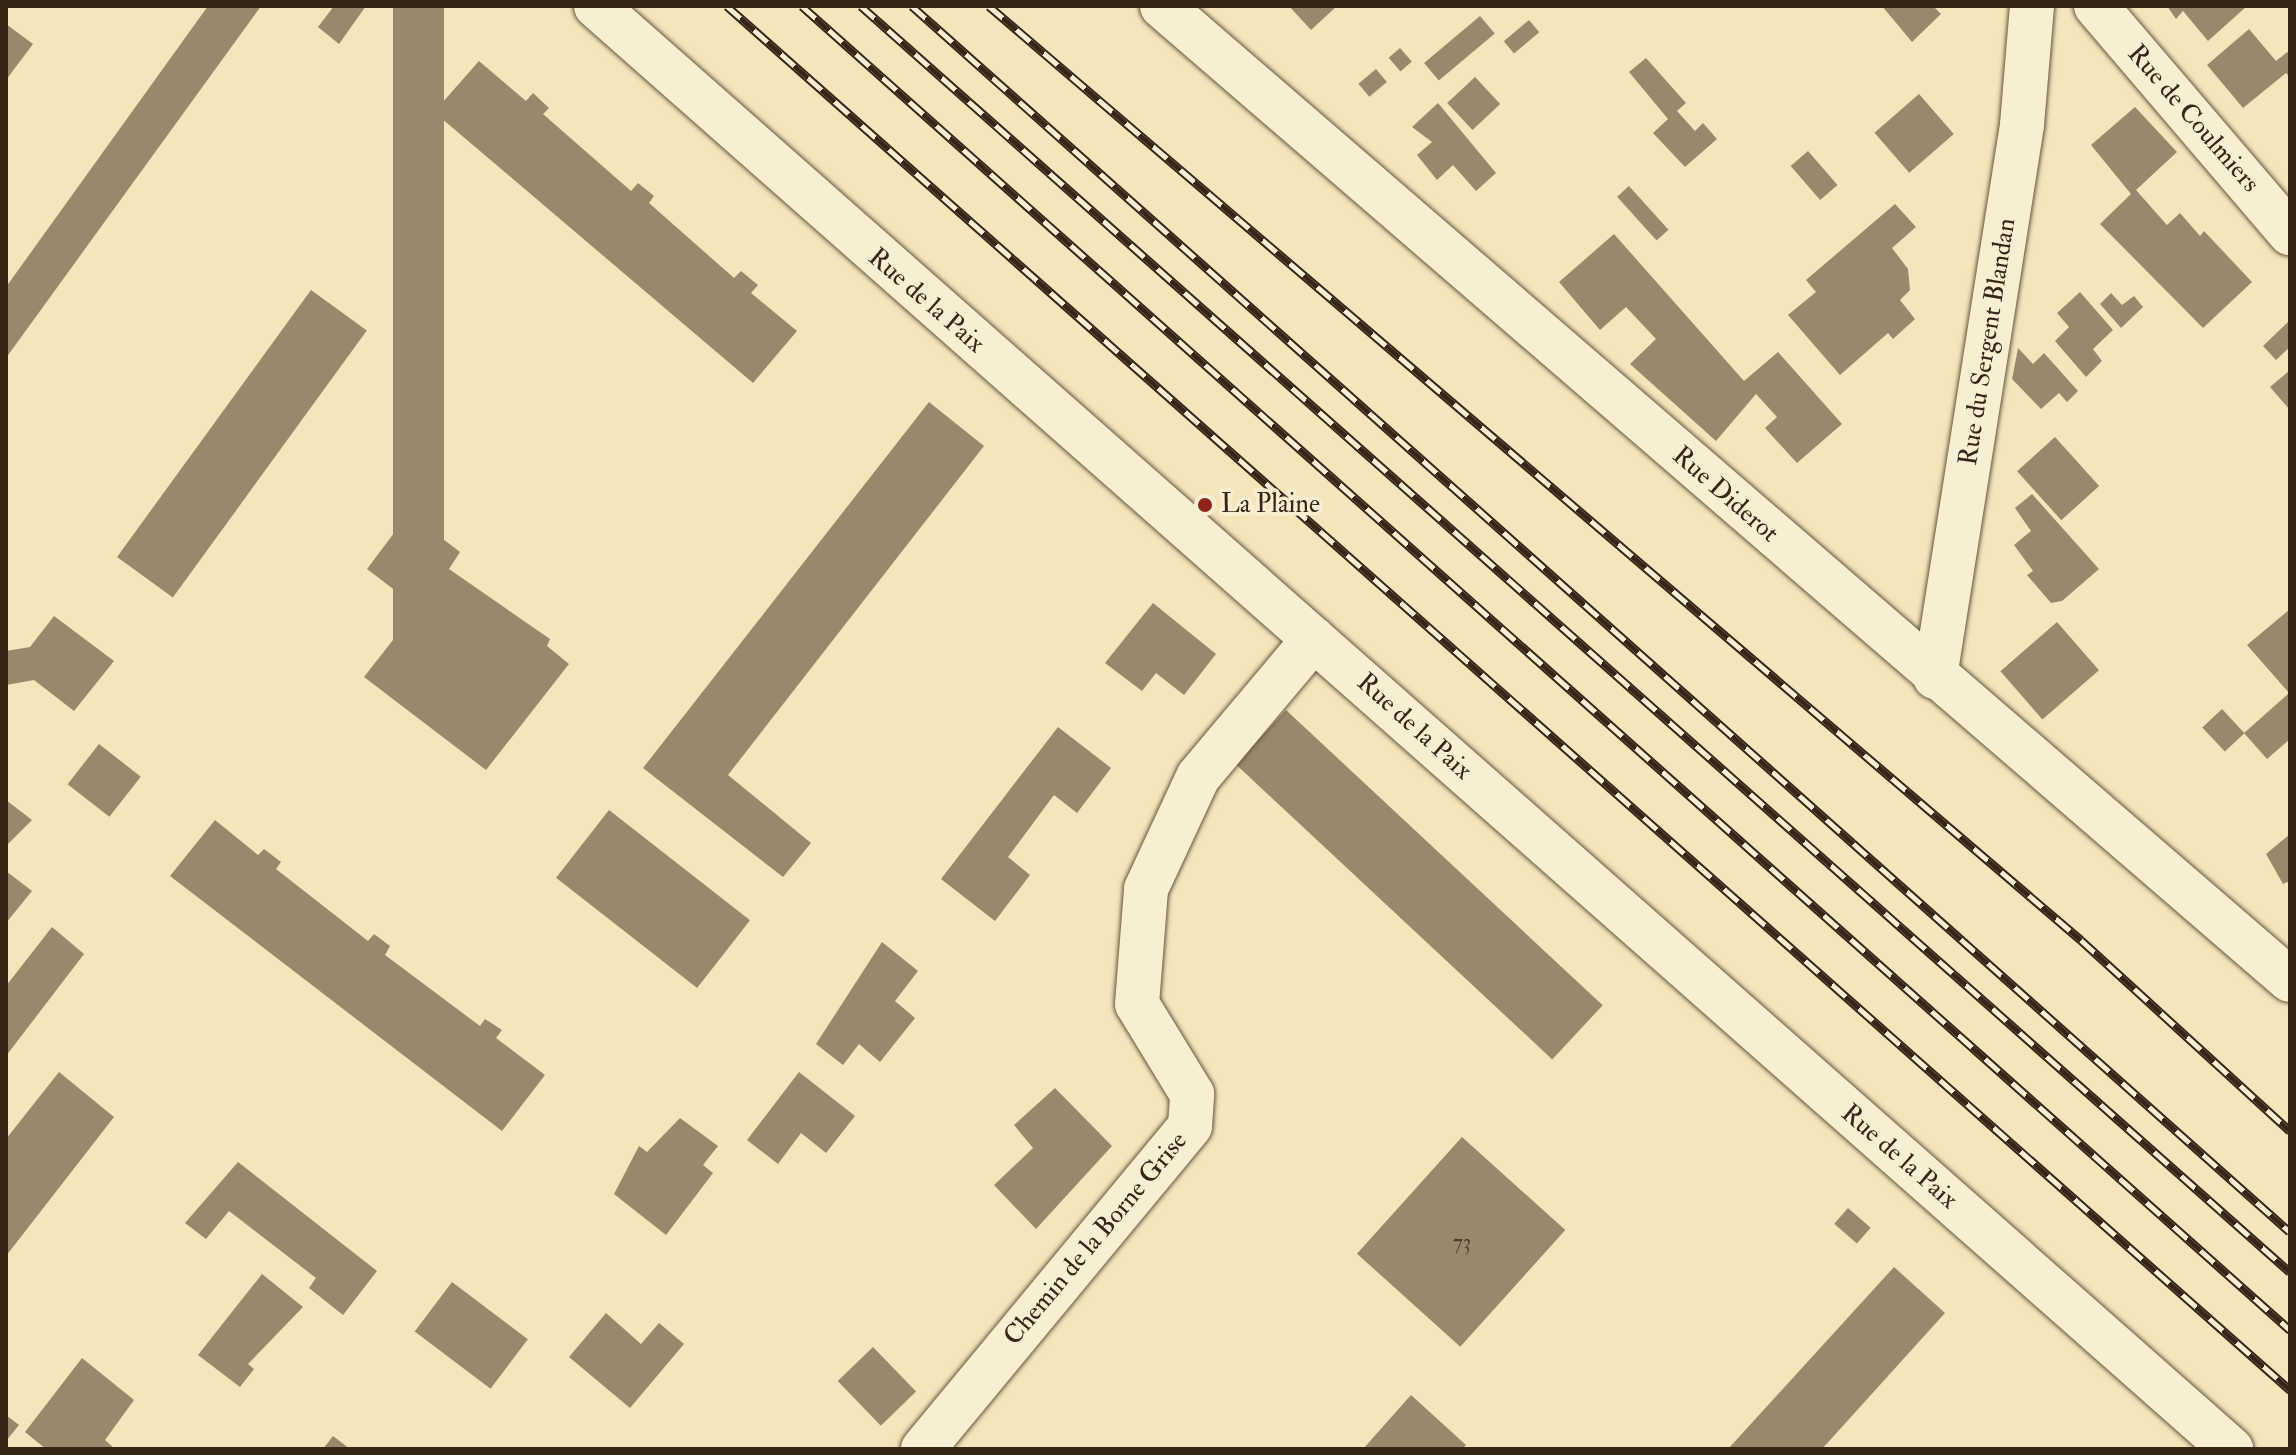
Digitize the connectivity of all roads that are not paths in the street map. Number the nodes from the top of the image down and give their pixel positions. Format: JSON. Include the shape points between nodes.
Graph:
{"nodes":[{"id":1,"x":596,"y":6,"type":"edge"},
{"id":2,"x":1162,"y":6,"type":"edge"},
{"id":3,"x":2032,"y":6,"type":"edge"},
{"id":4,"x":2096,"y":6,"type":"edge"},
{"id":5,"x":2290,"y":233,"type":"edge"},
{"id":6,"x":1314,"y":639,"type":"junction"},
{"id":7,"x":1935,"y":677,"type":"junction"},
{"id":8,"x":2290,"y":980,"type":"edge"},
{"id":9,"x":923,"y":1449,"type":"edge"},
{"id":10,"x":2231,"y":1449,"type":"edge"}],
"edges":[{"from":1,"to":6,"type":"street","name":"Rue de la Paix"},
{"from":2,"to":7,"type":"street","name":"Rue Diderot"},
{"from":3,"to":7,"type":"street","name":"Rue du Sergent Blandan","via":[[2022,125]]},
{"from":4,"to":5,"type":"street","name":"Rue de Coulmiers"},
{"from":6,"to":9,"type":"street","name":"Chemin de la Borne Grise","via":[[1198,777],[1146,889],[1137,1004],[1192,1094],[1190,1126]]},
{"from":6,"to":10,"type":"street","name":"Rue de la Paix"},
{"from":7,"to":8,"type":"street","name":"Rue Diderot"}]}
